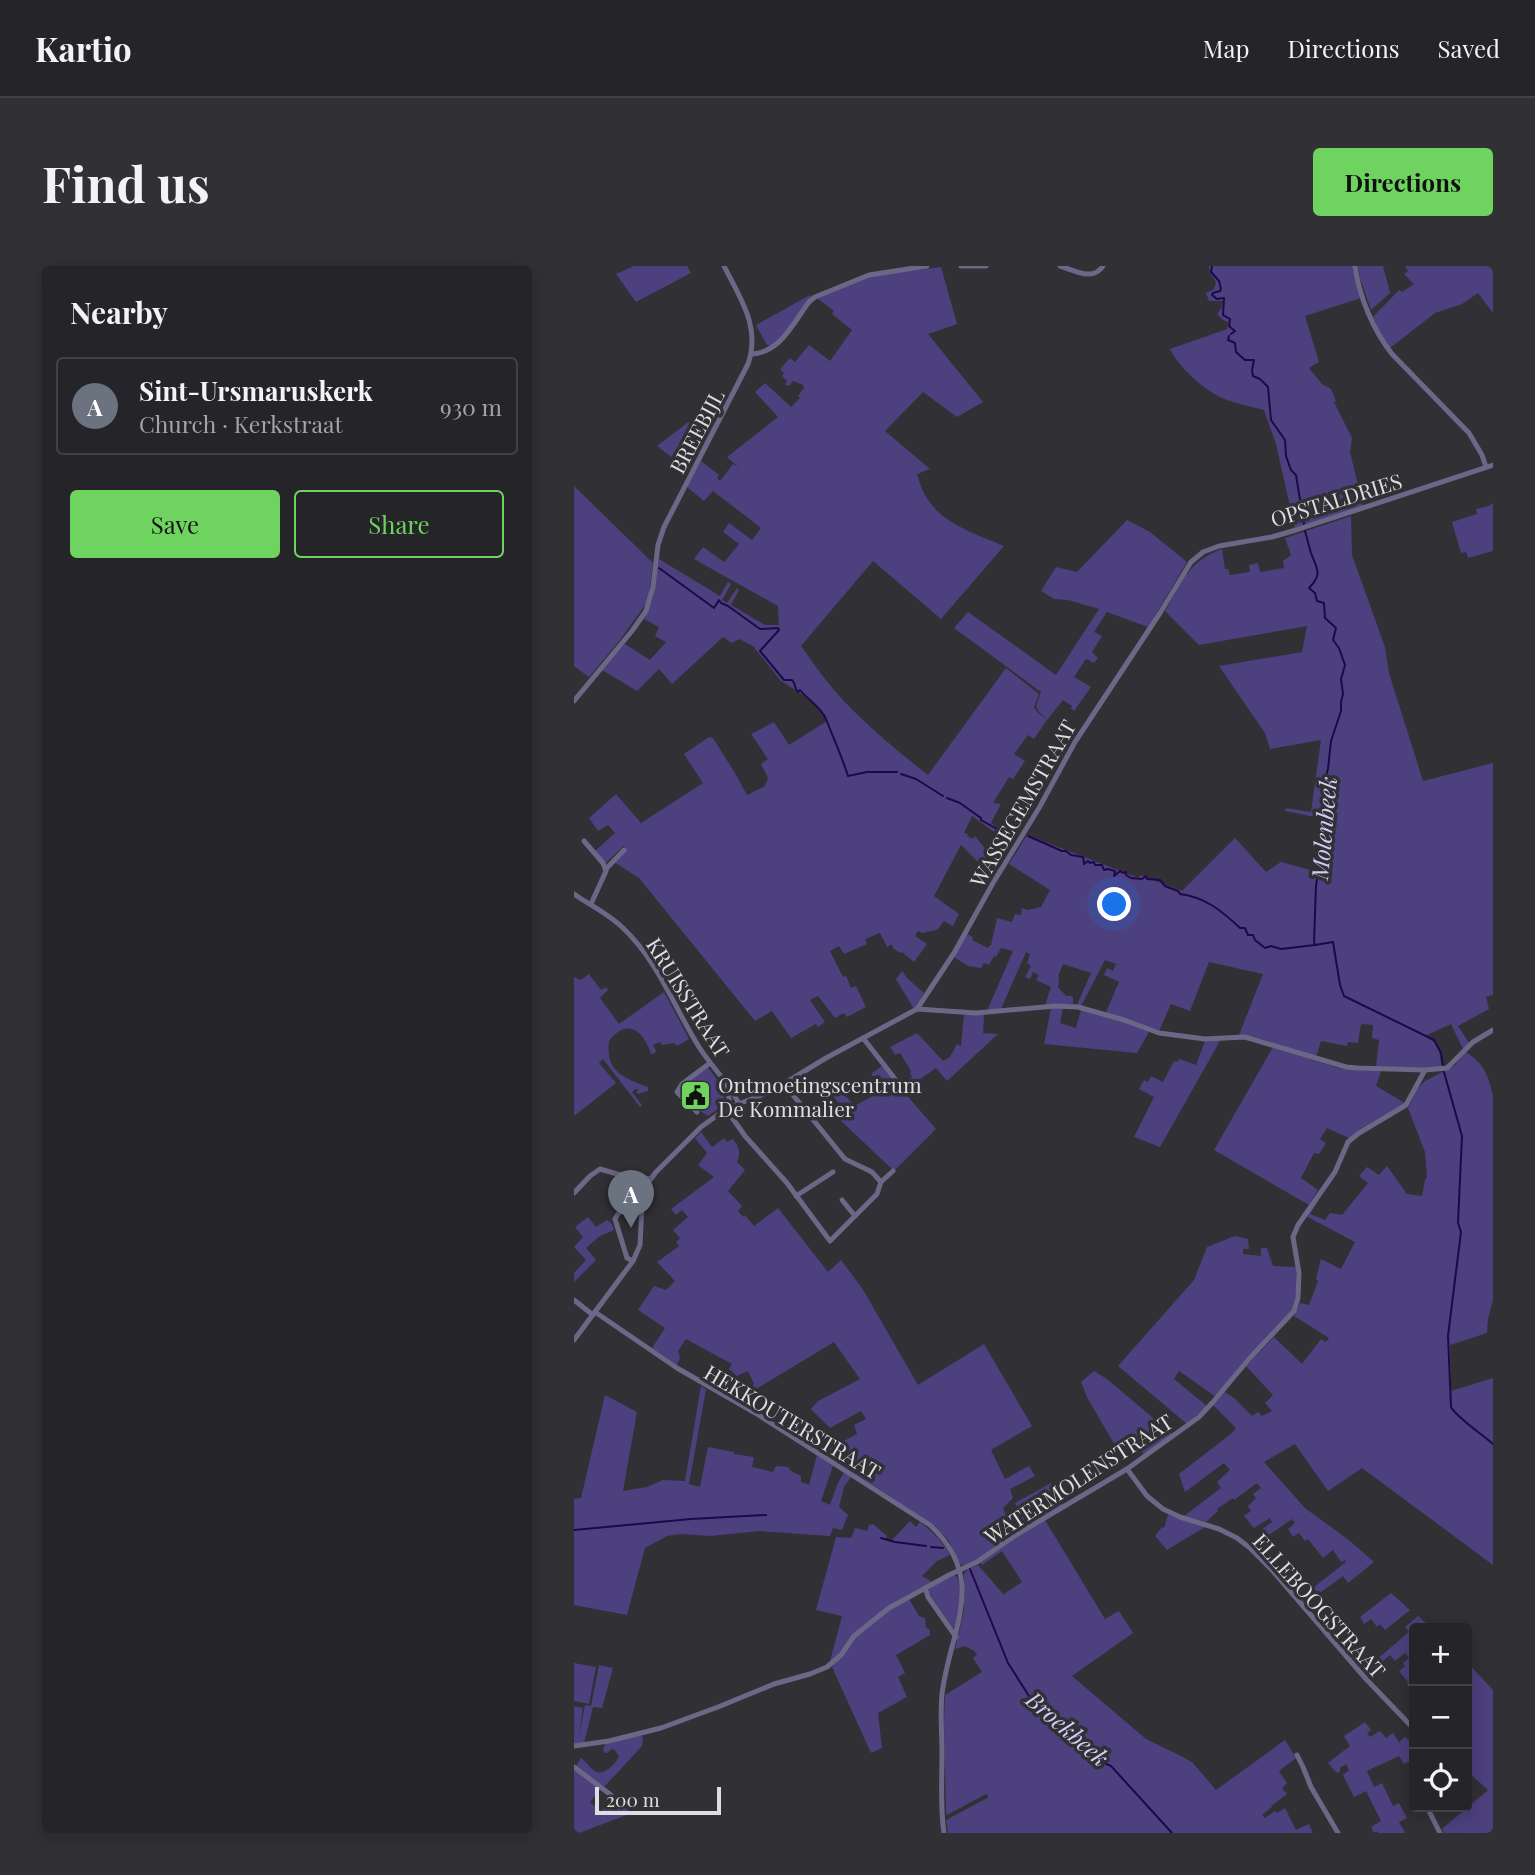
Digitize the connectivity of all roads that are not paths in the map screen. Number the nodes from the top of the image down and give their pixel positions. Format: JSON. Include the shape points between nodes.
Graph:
{"nodes":[{"id":1,"x":724,"y":266,"type":"edge"},
{"id":2,"x":928,"y":266,"type":"edge"},
{"id":3,"x":961,"y":266,"type":"edge"},
{"id":4,"x":986,"y":266,"type":"edge"},
{"id":5,"x":1060,"y":266,"type":"edge"},
{"id":6,"x":1103,"y":266,"type":"edge"},
{"id":7,"x":1355,"y":266,"type":"edge"},
{"id":8,"x":752,"y":354,"type":"junction"},
{"id":9,"x":1490,"y":466,"type":"edge"},
{"id":10,"x":1191,"y":562,"type":"joint"},
{"id":11,"x":574,"y":701,"type":"edge"},
{"id":12,"x":584,"y":841,"type":"dead end"},
{"id":13,"x":624,"y":850,"type":"dead end"},
{"id":14,"x":606,"y":869,"type":"junction"},
{"id":15,"x":574,"y":894,"type":"edge"},
{"id":16,"x":590,"y":904,"type":"junction"},
{"id":17,"x":917,"y":1009,"type":"junction"},
{"id":18,"x":1493,"y":1030,"type":"edge"},
{"id":19,"x":863,"y":1038,"type":"junction"},
{"id":20,"x":710,"y":1063,"type":"junction"},
{"id":21,"x":1425,"y":1070,"type":"junction"},
{"id":22,"x":724,"y":1083,"type":"junction"},
{"id":23,"x":784,"y":1084,"type":"junction"},
{"id":24,"x":899,"y":1084,"type":"dead end"},
{"id":25,"x":739,"y":1104,"type":"junction"},
{"id":26,"x":729,"y":1108,"type":"junction"},
{"id":27,"x":697,"y":1112,"type":"dead end"},
{"id":28,"x":893,"y":1171,"type":"dead end"},
{"id":29,"x":833,"y":1172,"type":"dead end"},
{"id":30,"x":651,"y":1179,"type":"junction"},
{"id":31,"x":881,"y":1182,"type":"junction"},
{"id":32,"x":574,"y":1193,"type":"edge"},
{"id":33,"x":796,"y":1196,"type":"junction"},
{"id":34,"x":842,"y":1200,"type":"dead end"},
{"id":35,"x":642,"y":1208,"type":"junction"},
{"id":36,"x":855,"y":1216,"type":"junction"},
{"id":37,"x":633,"y":1261,"type":"junction"},
{"id":38,"x":574,"y":1300,"type":"edge"},
{"id":39,"x":594,"y":1314,"type":"junction"},
{"id":40,"x":574,"y":1340,"type":"edge"},
{"id":41,"x":1128,"y":1469,"type":"junction"},
{"id":42,"x":958,"y":1571,"type":"junction"},
{"id":43,"x":925,"y":1588,"type":"junction"},
{"id":44,"x":956,"y":1637,"type":"junction"},
{"id":45,"x":1409,"y":1724,"type":"edge"},
{"id":46,"x":574,"y":1746,"type":"edge"},
{"id":47,"x":1297,"y":1755,"type":"dead end"},
{"id":48,"x":574,"y":1767,"type":"edge"},
{"id":49,"x":611,"y":1795,"type":"dead end"},
{"id":50,"x":1430,"y":1812,"type":"edge"},
{"id":51,"x":944,"y":1833,"type":"edge"},
{"id":52,"x":1338,"y":1833,"type":"edge"},
{"id":53,"x":1440,"y":1833,"type":"edge"}],
"edges":[{"from":1,"to":8,"type":"street","via":[[752,325]]},
{"from":2,"to":8,"type":"street","via":[[869,275],[815,297],[775,347]]},
{"from":3,"to":4,"type":"street"},
{"from":5,"to":6,"type":"street","via":[[1087,274]]},
{"from":7,"to":9,"type":"street","via":[[1382,342],[1469,433]]},
{"from":8,"to":11,"type":"street","name":"BREEBIJL","via":[[660,535],[646,611]]},
{"from":9,"to":10,"type":"street","name":"OPSTALDRIES","via":[[1296,531],[1219,546]]},
{"from":10,"to":17,"type":"street","name":"WASSEGEMSTRAAT","via":[[1075,742],[1010,859]]},
{"from":12,"to":14,"type":"street"},
{"from":13,"to":14,"type":"street"},
{"from":14,"to":16,"type":"street"},
{"from":15,"to":16,"type":"street","name":"KRUISSTRAAT"},
{"from":16,"to":20,"type":"street","name":"KRUISSTRAAT","via":[[633,938]]},
{"from":17,"to":19,"type":"street","name":"WASSEGEMSTRAAT"},
{"from":17,"to":21,"type":"street","via":[[976,1013],[1078,1007],[1159,1033],[1205,1039],[1245,1037],[1346,1067]]},
{"from":18,"to":21,"type":"street","via":[[1447,1068]]},
{"from":19,"to":23,"type":"street","name":"WASSEGEMSTRAAT"},
{"from":19,"to":24,"type":"street"},
{"from":20,"to":22,"type":"street","name":"KRUISSTRAAT"},
{"from":20,"to":27,"type":"street","via":[[677,1092]]},
{"from":21,"to":41,"type":"street","name":"WATERMOLENSTRAAT","via":[[1406,1105],[1352,1138],[1298,1225],[1293,1243],[1298,1298],[1290,1318],[1202,1413]]},
{"from":22,"to":25,"type":"street","name":"KRUISSTRAAT"},
{"from":22,"to":26,"type":"street","name":"KRUISSTRAAT"},
{"from":23,"to":25,"type":"street","name":"WASSEGEMSTRAAT"},
{"from":23,"to":31,"type":"street","via":[[845,1159],[872,1172]]},
{"from":25,"to":26,"type":"street","name":"WASSEGEMSTRAAT"},
{"from":26,"to":30,"type":"street","name":"WASSEGEMSTRAAT","via":[[701,1127]]},
{"from":26,"to":33,"type":"street","name":"KRUISSTRAAT","via":[[745,1136]]},
{"from":28,"to":31,"type":"street"},
{"from":29,"to":33,"type":"street"},
{"from":30,"to":32,"type":"street","via":[[600,1169]]},
{"from":30,"to":35,"type":"street"},
{"from":31,"to":36,"type":"street","via":[[877,1194]]},
{"from":33,"to":36,"type":"street","name":"KRUISSTRAAT","via":[[830,1241]]},
{"from":34,"to":36,"type":"street"},
{"from":35,"to":37,"type":"street","via":[[641,1241]]},
{"from":35,"to":37,"type":"street","via":[[623,1209],[615,1219],[627,1258]]},
{"from":37,"to":39,"type":"street"},
{"from":38,"to":39,"type":"street","name":"HEKKOUTERSTRAAT"},
{"from":39,"to":40,"type":"street"},
{"from":39,"to":42,"type":"street","name":"HEKKOUTERSTRAAT","via":[[930,1525],[947,1543]]},
{"from":41,"to":42,"type":"street","name":"WATERMOLENSTRAAT"},
{"from":41,"to":45,"type":"street","name":"ELLEBOOGSTRAAT","via":[[1163,1509],[1219,1529],[1250,1548]]},
{"from":42,"to":43,"type":"street","name":"WATERMOLENSTRAAT"},
{"from":42,"to":44,"type":"street","name":"HEKKOUTERSTRAAT","via":[[963,1603]]},
{"from":43,"to":44,"type":"street"},
{"from":43,"to":46,"type":"street","via":[[890,1608],[854,1636],[838,1658],[816,1672],[646,1732]]},
{"from":44,"to":51,"type":"street","name":"HEKKOUTERSTRAAT","via":[[942,1702]]},
{"from":47,"to":52,"type":"street"},
{"from":48,"to":49,"type":"street"},
{"from":50,"to":53,"type":"street"}]}
